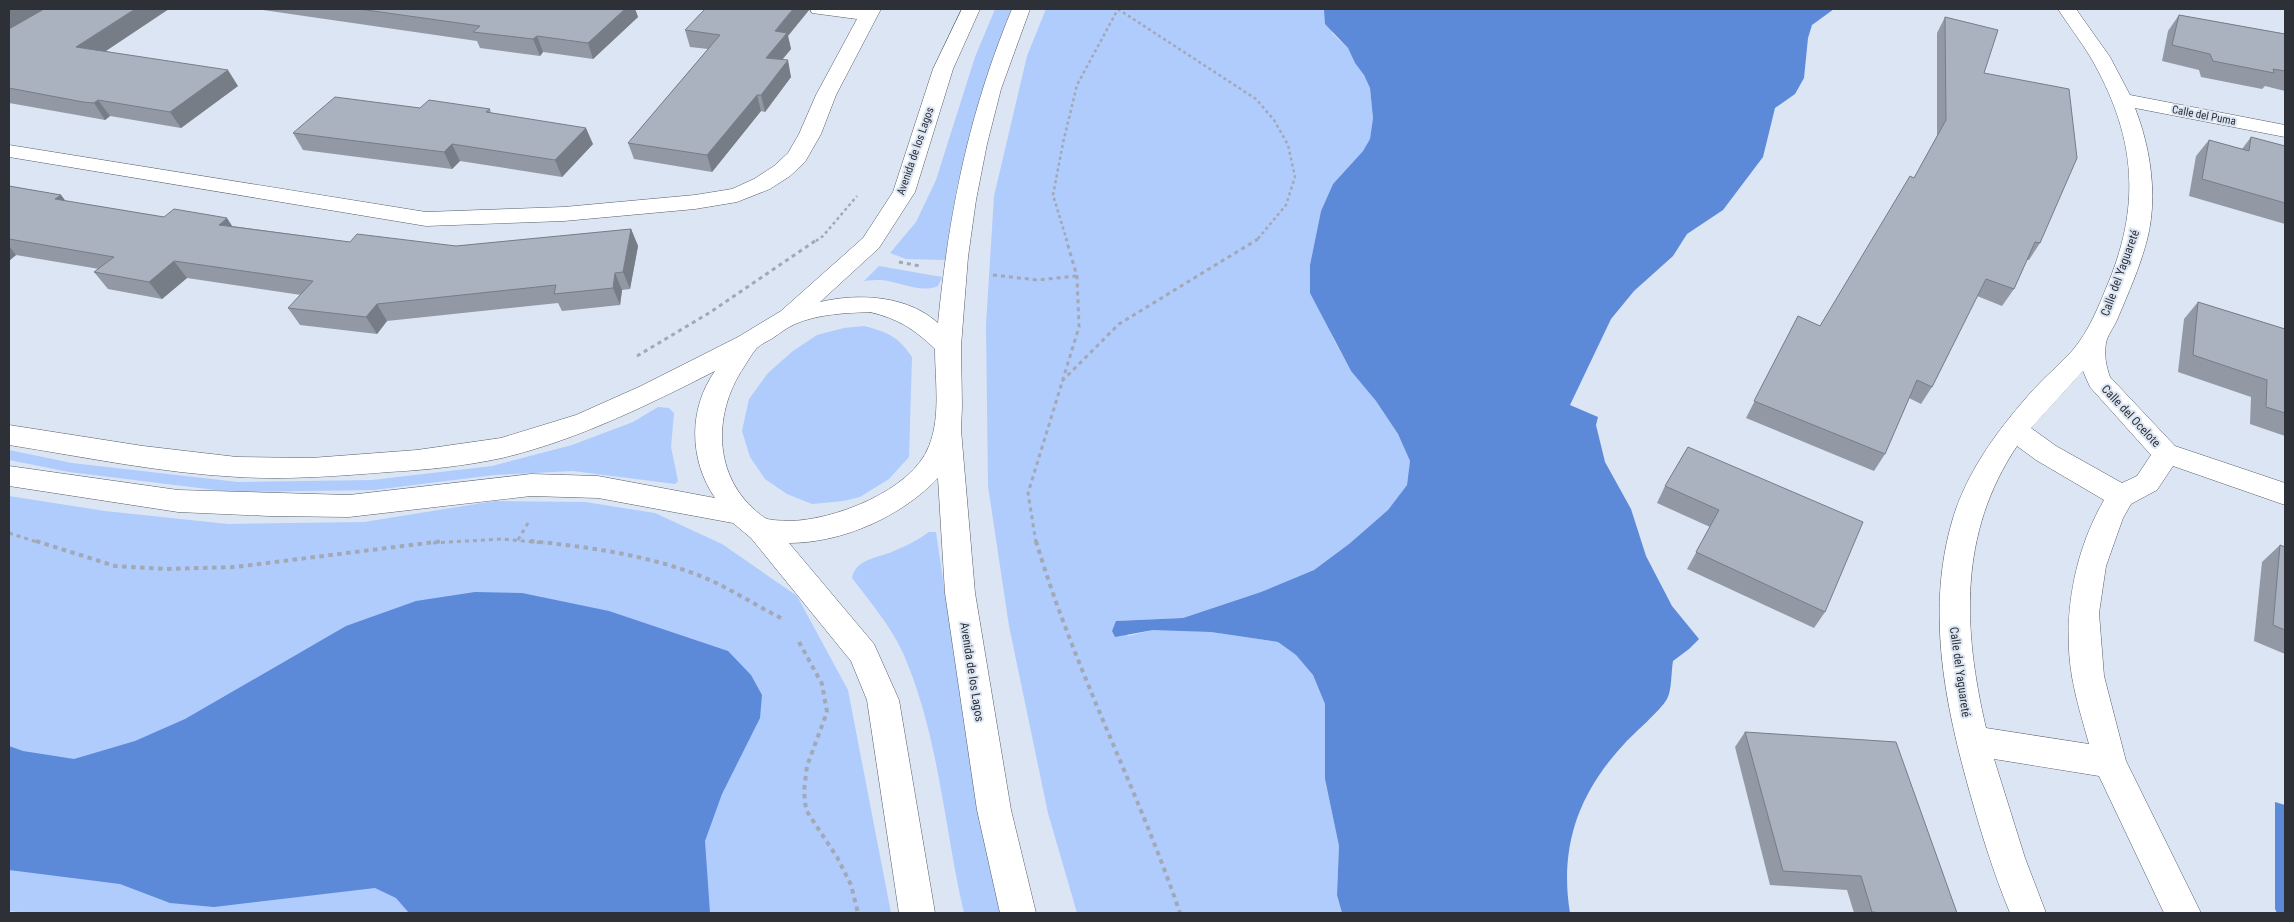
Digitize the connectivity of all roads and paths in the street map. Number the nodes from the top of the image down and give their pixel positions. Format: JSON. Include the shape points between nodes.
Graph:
{"nodes":[{"id":1,"x":819,"y":9,"type":"edge"},
{"id":2,"x":971,"y":9,"type":"edge"},
{"id":3,"x":1021,"y":9,"type":"edge"},
{"id":4,"x":1118,"y":9,"type":"edge"},
{"id":5,"x":2067,"y":9,"type":"edge"},
{"id":6,"x":870,"y":12,"type":"edge"},
{"id":7,"x":2123,"y":100,"type":"junction"},
{"id":8,"x":2285,"y":131,"type":"edge"},
{"id":9,"x":9,"y":151,"type":"edge"},
{"id":10,"x":862,"y":190,"type":"dead end"},
{"id":11,"x":788,"y":317,"type":"junction"},
{"id":12,"x":748,"y":342,"type":"junction"},
{"id":13,"x":2093,"y":343,"type":"junction"},
{"id":14,"x":948,"y":346,"type":"junction"},
{"id":15,"x":632,"y":360,"type":"dead end"},
{"id":16,"x":1062,"y":381,"type":"junction"},
{"id":17,"x":2051,"y":388,"type":"junction"},
{"id":18,"x":2114,"y":399,"type":"junction"},
{"id":19,"x":948,"y":428,"type":"junction"},
{"id":20,"x":2014,"y":430,"type":"junction"},
{"id":21,"x":9,"y":435,"type":"edge"},
{"id":22,"x":2165,"y":453,"type":"junction"},
{"id":23,"x":9,"y":476,"type":"edge"},
{"id":24,"x":2285,"y":494,"type":"edge"},
{"id":25,"x":2121,"y":496,"type":"junction"},
{"id":26,"x":751,"y":522,"type":"junction"},
{"id":27,"x":9,"y":533,"type":"edge"},
{"id":28,"x":786,"y":620,"type":"dead end"},
{"id":29,"x":796,"y":636,"type":"dead end"},
{"id":30,"x":1971,"y":740,"type":"junction"},
{"id":31,"x":2110,"y":763,"type":"junction"},
{"id":32,"x":858,"y":913,"type":"edge"},
{"id":33,"x":917,"y":913,"type":"edge"},
{"id":34,"x":1018,"y":913,"type":"edge"},
{"id":35,"x":1180,"y":913,"type":"edge"},
{"id":36,"x":2028,"y":913,"type":"edge"},
{"id":37,"x":2183,"y":913,"type":"edge"}],
"edges":[{"from":1,"to":6,"type":"street"},
{"from":2,"to":11,"type":"street","name":"Avenida de los Lagos","via":[[943,69],[904,192],[871,243]]},
{"from":3,"to":14,"type":"street","via":[[1000,57],[976,143],[960,228]]},
{"from":4,"to":16,"type":"path","via":[[1078,85],[1054,195],[1077,276],[1079,328]]},
{"from":4,"to":16,"type":"path","via":[[1256,100],[1274,120],[1288,145],[1295,177],[1286,205],[1259,240],[1119,324]]},
{"from":5,"to":7,"type":"street","name":"Calle del Yaguareté","via":[[2095,47]]},
{"from":6,"to":9,"type":"street","via":[[797,157],[762,184],[737,195],[694,202],[564,214],[426,219]]},
{"from":7,"to":8,"type":"street","name":"Calle del Puma"},
{"from":7,"to":13,"type":"street","name":"Calle del Yaguareté","via":[[2137,156],[2141,190],[2138,229]]},
{"from":10,"to":15,"type":"path","via":[[823,236]]},
{"from":11,"to":12,"type":"street"},
{"from":11,"to":14,"type":"street","via":[[836,306],[870,304],[898,310],[924,324]]},
{"from":12,"to":21,"type":"street","via":[[650,393],[585,422],[501,448],[418,460],[311,468],[237,467]]},
{"from":12,"to":26,"type":"street","via":[[721,381],[709,415],[708,445],[716,480]]},
{"from":13,"to":17,"type":"street","name":"Calle del Yaguareté"},
{"from":13,"to":18,"type":"street","name":"Calle del Ocelote","via":[[2093,365],[2099,381]]},
{"from":14,"to":19,"type":"street"},
{"from":16,"to":35,"type":"path","via":[[1028,493],[1034,535],[1051,592],[1090,694]]},
{"from":17,"to":18,"type":"street","via":[[2081,390]]},
{"from":17,"to":20,"type":"street","name":"Calle del Yaguareté"},
{"from":18,"to":22,"type":"street","name":"Calle del Ocelote"},
{"from":19,"to":26,"type":"street","via":[[938,457],[918,482],[892,503],[847,522],[802,532]]},
{"from":19,"to":34,"type":"street","name":"Avenida de los Lagos","via":[[960,593],[994,810]]},
{"from":20,"to":25,"type":"street","via":[[2046,454]]},
{"from":20,"to":30,"type":"street","name":"Calle del Yaguareté","via":[[1984,475],[1967,520],[1958,562],[1952,627]]},
{"from":22,"to":24,"type":"street","name":"Calle del Ocelote"},
{"from":22,"to":25,"type":"street","via":[[2159,468],[2147,483]]},
{"from":23,"to":26,"type":"street","via":[[178,500],[269,505],[349,506],[531,485],[598,487]]},
{"from":25,"to":31,"type":"street","via":[[2109,517],[2091,566],[2084,613],[2088,676]]},
{"from":26,"to":33,"type":"street","via":[[863,652],[883,700]]},
{"from":27,"to":28,"type":"path","via":[[115,566],[166,569],[235,567],[447,541],[501,539],[572,545],[648,560],[709,580]]},
{"from":29,"to":32,"type":"path","via":[[822,684],[827,712],[807,766],[806,810],[837,857],[851,885]]},
{"from":30,"to":31,"type":"street"},
{"from":30,"to":36,"type":"street","name":"Calle del Yaguareté","via":[[2012,878]]},
{"from":31,"to":37,"type":"street"}]}
